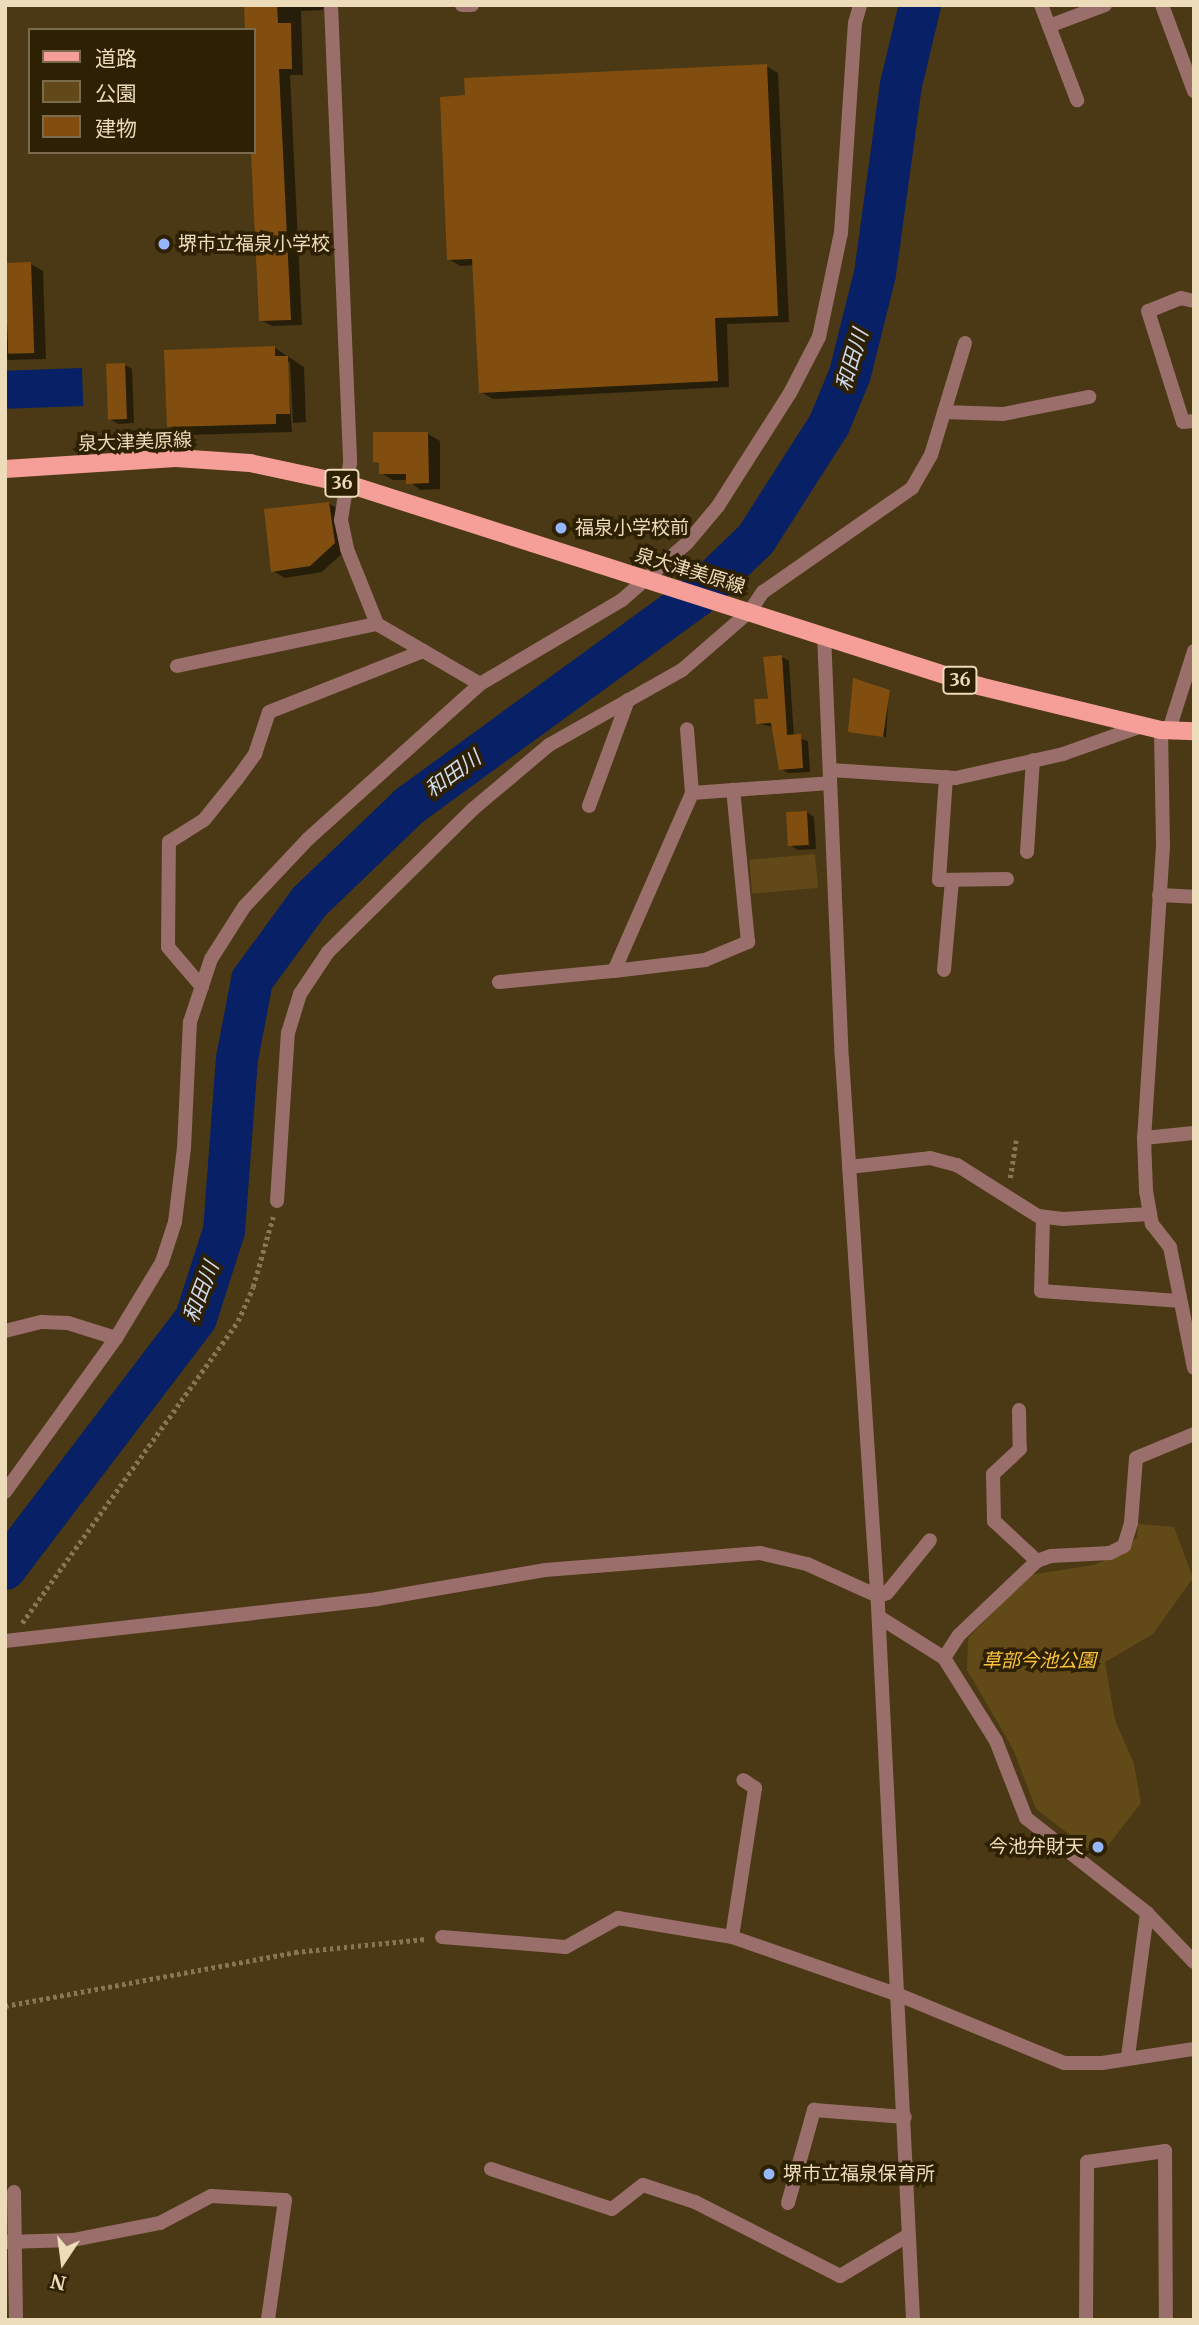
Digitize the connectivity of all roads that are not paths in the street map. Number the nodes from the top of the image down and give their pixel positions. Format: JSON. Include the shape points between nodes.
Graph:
{"nodes":[{"id":1,"x":331,"y":5,"type":"edge"},
{"id":2,"x":462,"y":5,"type":"edge"},
{"id":3,"x":472,"y":5,"type":"edge"},
{"id":4,"x":860,"y":5,"type":"edge"},
{"id":5,"x":1041,"y":5,"type":"edge"},
{"id":6,"x":1105,"y":5,"type":"edge"},
{"id":7,"x":1162,"y":5,"type":"edge"},
{"id":8,"x":1049,"y":26,"type":"junction"},
{"id":9,"x":1194,"y":91,"type":"edge"},
{"id":10,"x":1077,"y":100,"type":"dead end"},
{"id":11,"x":1194,"y":301,"type":"edge"},
{"id":12,"x":965,"y":343,"type":"dead end"},
{"id":13,"x":1088,"y":397,"type":"dead end"},
{"id":14,"x":944,"y":412,"type":"junction"},
{"id":15,"x":1194,"y":421,"type":"edge"},
{"id":16,"x":5,"y":469,"type":"edge"},
{"id":17,"x":348,"y":484,"type":"junction"},
{"id":18,"x":646,"y":580,"type":"junction"},
{"id":19,"x":741,"y":608,"type":"junction"},
{"id":20,"x":377,"y":624,"type":"junction"},
{"id":21,"x":824,"y":635,"type":"junction"},
{"id":22,"x":423,"y":651,"type":"junction"},
{"id":23,"x":1194,"y":651,"type":"edge"},
{"id":24,"x":177,"y":666,"type":"dead end"},
{"id":25,"x":480,"y":684,"type":"junction"},
{"id":26,"x":628,"y":700,"type":"junction"},
{"id":27,"x":1142,"y":726,"type":"junction"},
{"id":28,"x":687,"y":729,"type":"dead end"},
{"id":29,"x":1165,"y":730,"type":"junction"},
{"id":30,"x":1194,"y":731,"type":"edge"},
{"id":31,"x":1033,"y":760,"type":"junction"},
{"id":32,"x":830,"y":777,"type":"junction"},
{"id":33,"x":946,"y":777,"type":"junction"},
{"id":34,"x":733,"y":790,"type":"junction"},
{"id":35,"x":692,"y":793,"type":"junction"},
{"id":36,"x":589,"y":806,"type":"dead end"},
{"id":37,"x":1027,"y":852,"type":"dead end"},
{"id":38,"x":1007,"y":878,"type":"dead end"},
{"id":39,"x":952,"y":880,"type":"junction"},
{"id":40,"x":1159,"y":895,"type":"junction"},
{"id":41,"x":1194,"y":897,"type":"edge"},
{"id":42,"x":944,"y":970,"type":"dead end"},
{"id":43,"x":614,"y":971,"type":"junction"},
{"id":44,"x":499,"y":982,"type":"dead end"},
{"id":45,"x":202,"y":987,"type":"junction"},
{"id":46,"x":1194,"y":1133,"type":"edge"},
{"id":47,"x":1144,"y":1138,"type":"junction"},
{"id":48,"x":849,"y":1167,"type":"junction"},
{"id":49,"x":277,"y":1201,"type":"road end"},
{"id":50,"x":1150,"y":1214,"type":"junction"},
{"id":51,"x":1043,"y":1217,"type":"junction"},
{"id":52,"x":1179,"y":1301,"type":"junction"},
{"id":53,"x":5,"y":1331,"type":"edge"},
{"id":54,"x":116,"y":1338,"type":"junction"},
{"id":55,"x":1194,"y":1367,"type":"edge"},
{"id":56,"x":1019,"y":1410,"type":"dead end"},
{"id":57,"x":1194,"y":1434,"type":"edge"},
{"id":58,"x":5,"y":1492,"type":"edge"},
{"id":59,"x":930,"y":1541,"type":"dead end"},
{"id":60,"x":1037,"y":1561,"type":"junction"},
{"id":61,"x":878,"y":1606,"type":"junction"},
{"id":62,"x":7,"y":1642,"type":"edge"},
{"id":63,"x":944,"y":1658,"type":"junction"},
{"id":64,"x":743,"y":1780,"type":"dead end"},
{"id":65,"x":1147,"y":1913,"type":"junction"},
{"id":66,"x":442,"y":1937,"type":"road end"},
{"id":67,"x":732,"y":1937,"type":"junction"},
{"id":68,"x":1194,"y":1962,"type":"edge"},
{"id":69,"x":899,"y":1995,"type":"junction"},
{"id":70,"x":1194,"y":2049,"type":"edge"},
{"id":71,"x":1128,"y":2056,"type":"junction"},
{"id":72,"x":905,"y":2117,"type":"junction"},
{"id":73,"x":491,"y":2169,"type":"dead end"},
{"id":74,"x":14,"y":2192,"type":"dead end"},
{"id":75,"x":788,"y":2203,"type":"dead end"},
{"id":76,"x":906,"y":2236,"type":"junction"},
{"id":77,"x":10,"y":2242,"type":"edge"},
{"id":78,"x":16,"y":2320,"type":"edge"},
{"id":79,"x":268,"y":2320,"type":"edge"},
{"id":80,"x":913,"y":2320,"type":"edge"},
{"id":81,"x":1086,"y":2320,"type":"edge"},
{"id":82,"x":1166,"y":2320,"type":"edge"}],
"edges":[{"from":1,"to":17,"type":"street"},
{"from":2,"to":3,"type":"street"},
{"from":4,"to":18,"type":"street","via":[[841,233],[819,337],[790,393],[718,506],[687,543]]},
{"from":5,"to":8,"type":"street"},
{"from":6,"to":8,"type":"street"},
{"from":7,"to":9,"type":"street"},
{"from":8,"to":10,"type":"street"},
{"from":11,"to":15,"type":"street","via":[[1181,298],[1148,311],[1183,422]]},
{"from":12,"to":14,"type":"street"},
{"from":13,"to":14,"type":"street","via":[[1003,414]]},
{"from":14,"to":19,"type":"street","via":[[931,455],[912,488]]},
{"from":16,"to":17,"type":"main road","name":"泉大津美原線","number":"36","via":[[176,458],[250,463]]},
{"from":17,"to":18,"type":"main road","name":"泉大津美原線","number":"36"},
{"from":17,"to":20,"type":"street","via":[[341,520],[347,549]]},
{"from":18,"to":19,"type":"main road","name":"泉大津美原線","number":"36"},
{"from":18,"to":25,"type":"street","via":[[622,600]]},
{"from":19,"to":21,"type":"main road","name":"泉大津美原線","number":"36"},
{"from":19,"to":26,"type":"street","via":[[682,670]]},
{"from":20,"to":22,"type":"street"},
{"from":20,"to":24,"type":"street"},
{"from":21,"to":27,"type":"main road","name":"泉大津美原線","number":"36","via":[[979,687]]},
{"from":21,"to":32,"type":"street"},
{"from":22,"to":25,"type":"street"},
{"from":22,"to":45,"type":"street","via":[[269,712],[255,754],[237,779],[204,820],[169,842],[169,947]]},
{"from":23,"to":29,"type":"street"},
{"from":25,"to":45,"type":"street","via":[[308,839],[244,907],[211,959]]},
{"from":26,"to":36,"type":"street"},
{"from":26,"to":49,"type":"street","via":[[549,745],[473,808],[328,952],[300,995],[288,1033]]},
{"from":27,"to":29,"type":"main road","name":"泉大津美原線","number":"36"},
{"from":27,"to":31,"type":"street"},
{"from":28,"to":35,"type":"street"},
{"from":29,"to":30,"type":"main road","name":"泉大津美原線","number":"36"},
{"from":29,"to":40,"type":"street"},
{"from":31,"to":33,"type":"street"},
{"from":31,"to":37,"type":"street"},
{"from":32,"to":33,"type":"street"},
{"from":32,"to":34,"type":"street"},
{"from":32,"to":48,"type":"street"},
{"from":33,"to":39,"type":"street","via":[[939,880]]},
{"from":34,"to":35,"type":"street"},
{"from":34,"to":43,"type":"street","via":[[748,942],[705,960]]},
{"from":35,"to":43,"type":"street"},
{"from":38,"to":39,"type":"street"},
{"from":39,"to":42,"type":"street"},
{"from":40,"to":41,"type":"street"},
{"from":40,"to":47,"type":"street"},
{"from":43,"to":44,"type":"street"},
{"from":45,"to":54,"type":"street","via":[[190,1022],[184,1149],[175,1222],[162,1262]]},
{"from":46,"to":47,"type":"street"},
{"from":47,"to":50,"type":"street"},
{"from":48,"to":51,"type":"street","via":[[930,1158],[957,1165]]},
{"from":48,"to":61,"type":"street"},
{"from":50,"to":51,"type":"street"},
{"from":50,"to":52,"type":"street","via":[[1170,1247]]},
{"from":51,"to":52,"type":"street","via":[[1041,1291]]},
{"from":52,"to":55,"type":"street"},
{"from":53,"to":54,"type":"street","via":[[43,1322],[68,1323]]},
{"from":54,"to":58,"type":"street"},
{"from":56,"to":60,"type":"street","via":[[1020,1449],[993,1474],[994,1521]]},
{"from":57,"to":60,"type":"street","via":[[1136,1458],[1131,1523],[1124,1546],[1110,1553]]},
{"from":59,"to":61,"type":"street"},
{"from":60,"to":63,"type":"street","via":[[959,1635]]},
{"from":61,"to":62,"type":"street","via":[[807,1564],[760,1553],[545,1570],[377,1600]]},
{"from":61,"to":63,"type":"street"},
{"from":61,"to":69,"type":"street"},
{"from":63,"to":65,"type":"street","via":[[996,1741],[1026,1818]]},
{"from":64,"to":67,"type":"street","via":[[755,1788]]},
{"from":65,"to":68,"type":"street"},
{"from":65,"to":71,"type":"street"},
{"from":66,"to":67,"type":"street","via":[[566,1947],[618,1919]]},
{"from":67,"to":69,"type":"street"},
{"from":69,"to":71,"type":"street","via":[[1064,2063],[1102,2063]]},
{"from":69,"to":72,"type":"street"},
{"from":70,"to":71,"type":"street"},
{"from":72,"to":75,"type":"street","via":[[814,2110]]},
{"from":72,"to":76,"type":"street"},
{"from":73,"to":76,"type":"street","via":[[612,2209],[643,2185],[695,2202],[840,2277]]},
{"from":74,"to":77,"type":"street"},
{"from":76,"to":80,"type":"street"},
{"from":77,"to":78,"type":"street"},
{"from":77,"to":79,"type":"street","via":[[73,2240],[160,2223],[211,2196],[285,2200]]},
{"from":81,"to":82,"type":"street","via":[[1087,2162],[1165,2151]]}]}
